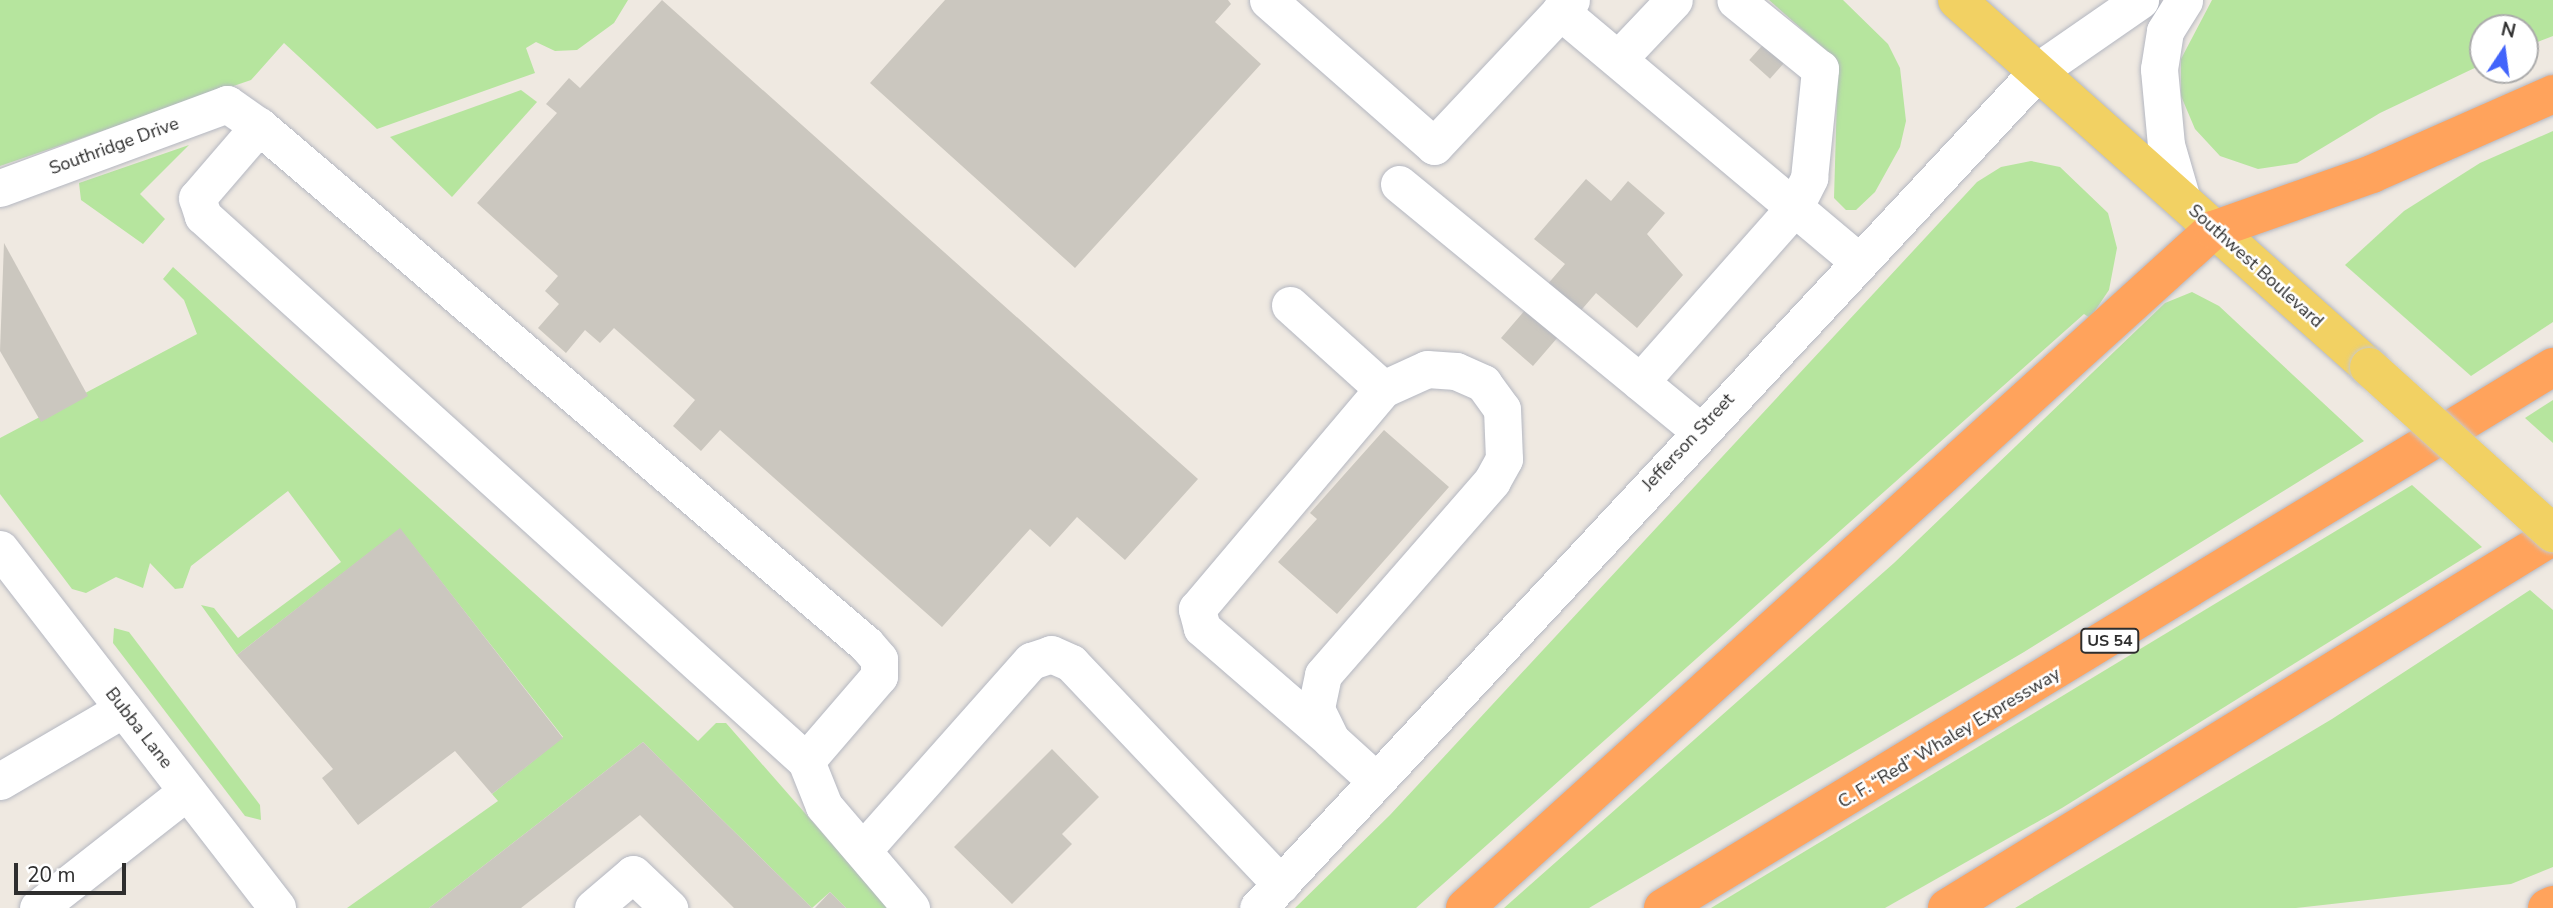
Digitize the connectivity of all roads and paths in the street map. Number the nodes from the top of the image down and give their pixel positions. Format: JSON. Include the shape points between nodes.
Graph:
{"nodes":[{"id":1,"x":1268,"y":0,"type":"edge"},
{"id":2,"x":1674,"y":0,"type":"edge"},
{"id":3,"x":1735,"y":0,"type":"edge"},
{"id":4,"x":1957,"y":0,"type":"edge"},
{"id":5,"x":2140,"y":0,"type":"edge"},
{"id":6,"x":2184,"y":0,"type":"edge"},
{"id":7,"x":1566,"y":5,"type":"edge"},
{"id":8,"x":1618,"y":59,"type":"junction"},
{"id":9,"x":2039,"y":70,"type":"junction"},
{"id":10,"x":2553,"y":94,"type":"edge"},
{"id":11,"x":258,"y":126,"type":"junction"},
{"id":12,"x":1399,"y":184,"type":"dead end"},
{"id":13,"x":0,"y":188,"type":"edge"},
{"id":14,"x":2182,"y":200,"type":"junction"},
{"id":15,"x":1794,"y":208,"type":"junction"},
{"id":16,"x":2213,"y":230,"type":"junction"},
{"id":17,"x":1859,"y":262,"type":"junction"},
{"id":18,"x":1290,"y":305,"type":"dead end"},
{"id":19,"x":2553,"y":367,"type":"edge"},
{"id":20,"x":1640,"y":382,"type":"junction"},
{"id":21,"x":1382,"y":388,"type":"junction"},
{"id":22,"x":1699,"y":430,"type":"junction"},
{"id":23,"x":2553,"y":534,"type":"edge"},
{"id":24,"x":0,"y":549,"type":"edge"},
{"id":25,"x":123,"y":709,"type":"junction"},
{"id":26,"x":1331,"y":740,"type":"junction"},
{"id":27,"x":806,"y":761,"type":"junction"},
{"id":28,"x":1374,"y":779,"type":"junction"},
{"id":29,"x":0,"y":781,"type":"edge"},
{"id":30,"x":187,"y":791,"type":"junction"},
{"id":31,"x":863,"y":850,"type":"junction"},
{"id":32,"x":1269,"y":896,"type":"edge"},
{"id":33,"x":2553,"y":905,"type":"edge"},
{"id":34,"x":38,"y":908,"type":"edge"},
{"id":35,"x":277,"y":908,"type":"edge"},
{"id":36,"x":593,"y":908,"type":"edge"},
{"id":37,"x":669,"y":908,"type":"edge"},
{"id":38,"x":912,"y":908,"type":"edge"},
{"id":39,"x":1465,"y":908,"type":"edge"},
{"id":40,"x":1664,"y":908,"type":"edge"},
{"id":41,"x":1947,"y":908,"type":"edge"},
{"id":42,"x":2547,"y":908,"type":"edge"}],
"edges":[{"from":1,"to":7,"type":"street","via":[[1434,146]]},
{"from":2,"to":8,"type":"street"},
{"from":3,"to":15,"type":"street","via":[[1820,69],[1817,144]]},
{"from":4,"to":9,"type":"main road","name":"Southwest Boulevard"},
{"from":5,"to":9,"type":"street","name":"Jefferson Street"},
{"from":6,"to":14,"type":"street","via":[[2165,31],[2160,69],[2166,145]]},
{"from":7,"to":8,"type":"street"},
{"from":8,"to":15,"type":"street"},
{"from":9,"to":14,"type":"main road","name":"Southwest Boulevard"},
{"from":9,"to":17,"type":"street","name":"Jefferson Street"},
{"from":10,"to":16,"type":"highway","via":[[2372,174]]},
{"from":11,"to":13,"type":"street","name":"Southridge Drive","via":[[227,104]]},
{"from":11,"to":27,"type":"street","via":[[197,198],[203,216]]},
{"from":11,"to":27,"type":"street","via":[[879,659],[879,676]]},
{"from":12,"to":20,"type":"street"},
{"from":14,"to":16,"type":"main road","name":"Southwest Boulevard"},
{"from":15,"to":17,"type":"street"},
{"from":15,"to":20,"type":"street"},
{"from":16,"to":23,"type":"main road","name":"Southwest Boulevard","bridge":true},
{"from":16,"to":39,"type":"highway"},
{"from":17,"to":22,"type":"street","name":"Jefferson Street"},
{"from":18,"to":21,"type":"street"},
{"from":19,"to":40,"type":"highway","name":"C. F. “Red” Whaley Expressway","number":"US 54"},
{"from":20,"to":22,"type":"street"},
{"from":21,"to":26,"type":"street","via":[[1197,608],[1202,628]]},
{"from":21,"to":26,"type":"street","via":[[1427,369],[1455,371],[1483,383],[1502,409],[1504,458],[1324,675],[1316,709]]},
{"from":22,"to":28,"type":"street","name":"Jefferson Street"},
{"from":23,"to":41,"type":"highway"},
{"from":24,"to":25,"type":"street","name":"Bubba Lane"},
{"from":25,"to":29,"type":"street"},
{"from":25,"to":30,"type":"street","name":"Bubba Lane"},
{"from":26,"to":28,"type":"street"},
{"from":27,"to":31,"type":"street","via":[[824,806]]},
{"from":28,"to":32,"type":"street","name":"Jefferson Street"},
{"from":30,"to":34,"type":"street"},
{"from":30,"to":35,"type":"street","name":"Bubba Lane"},
{"from":31,"to":32,"type":"street","via":[[1031,661],[1051,654],[1071,663]]},
{"from":31,"to":38,"type":"street"},
{"from":33,"to":42,"type":"highway"},
{"from":36,"to":37,"type":"street","via":[[633,874]]}]}
